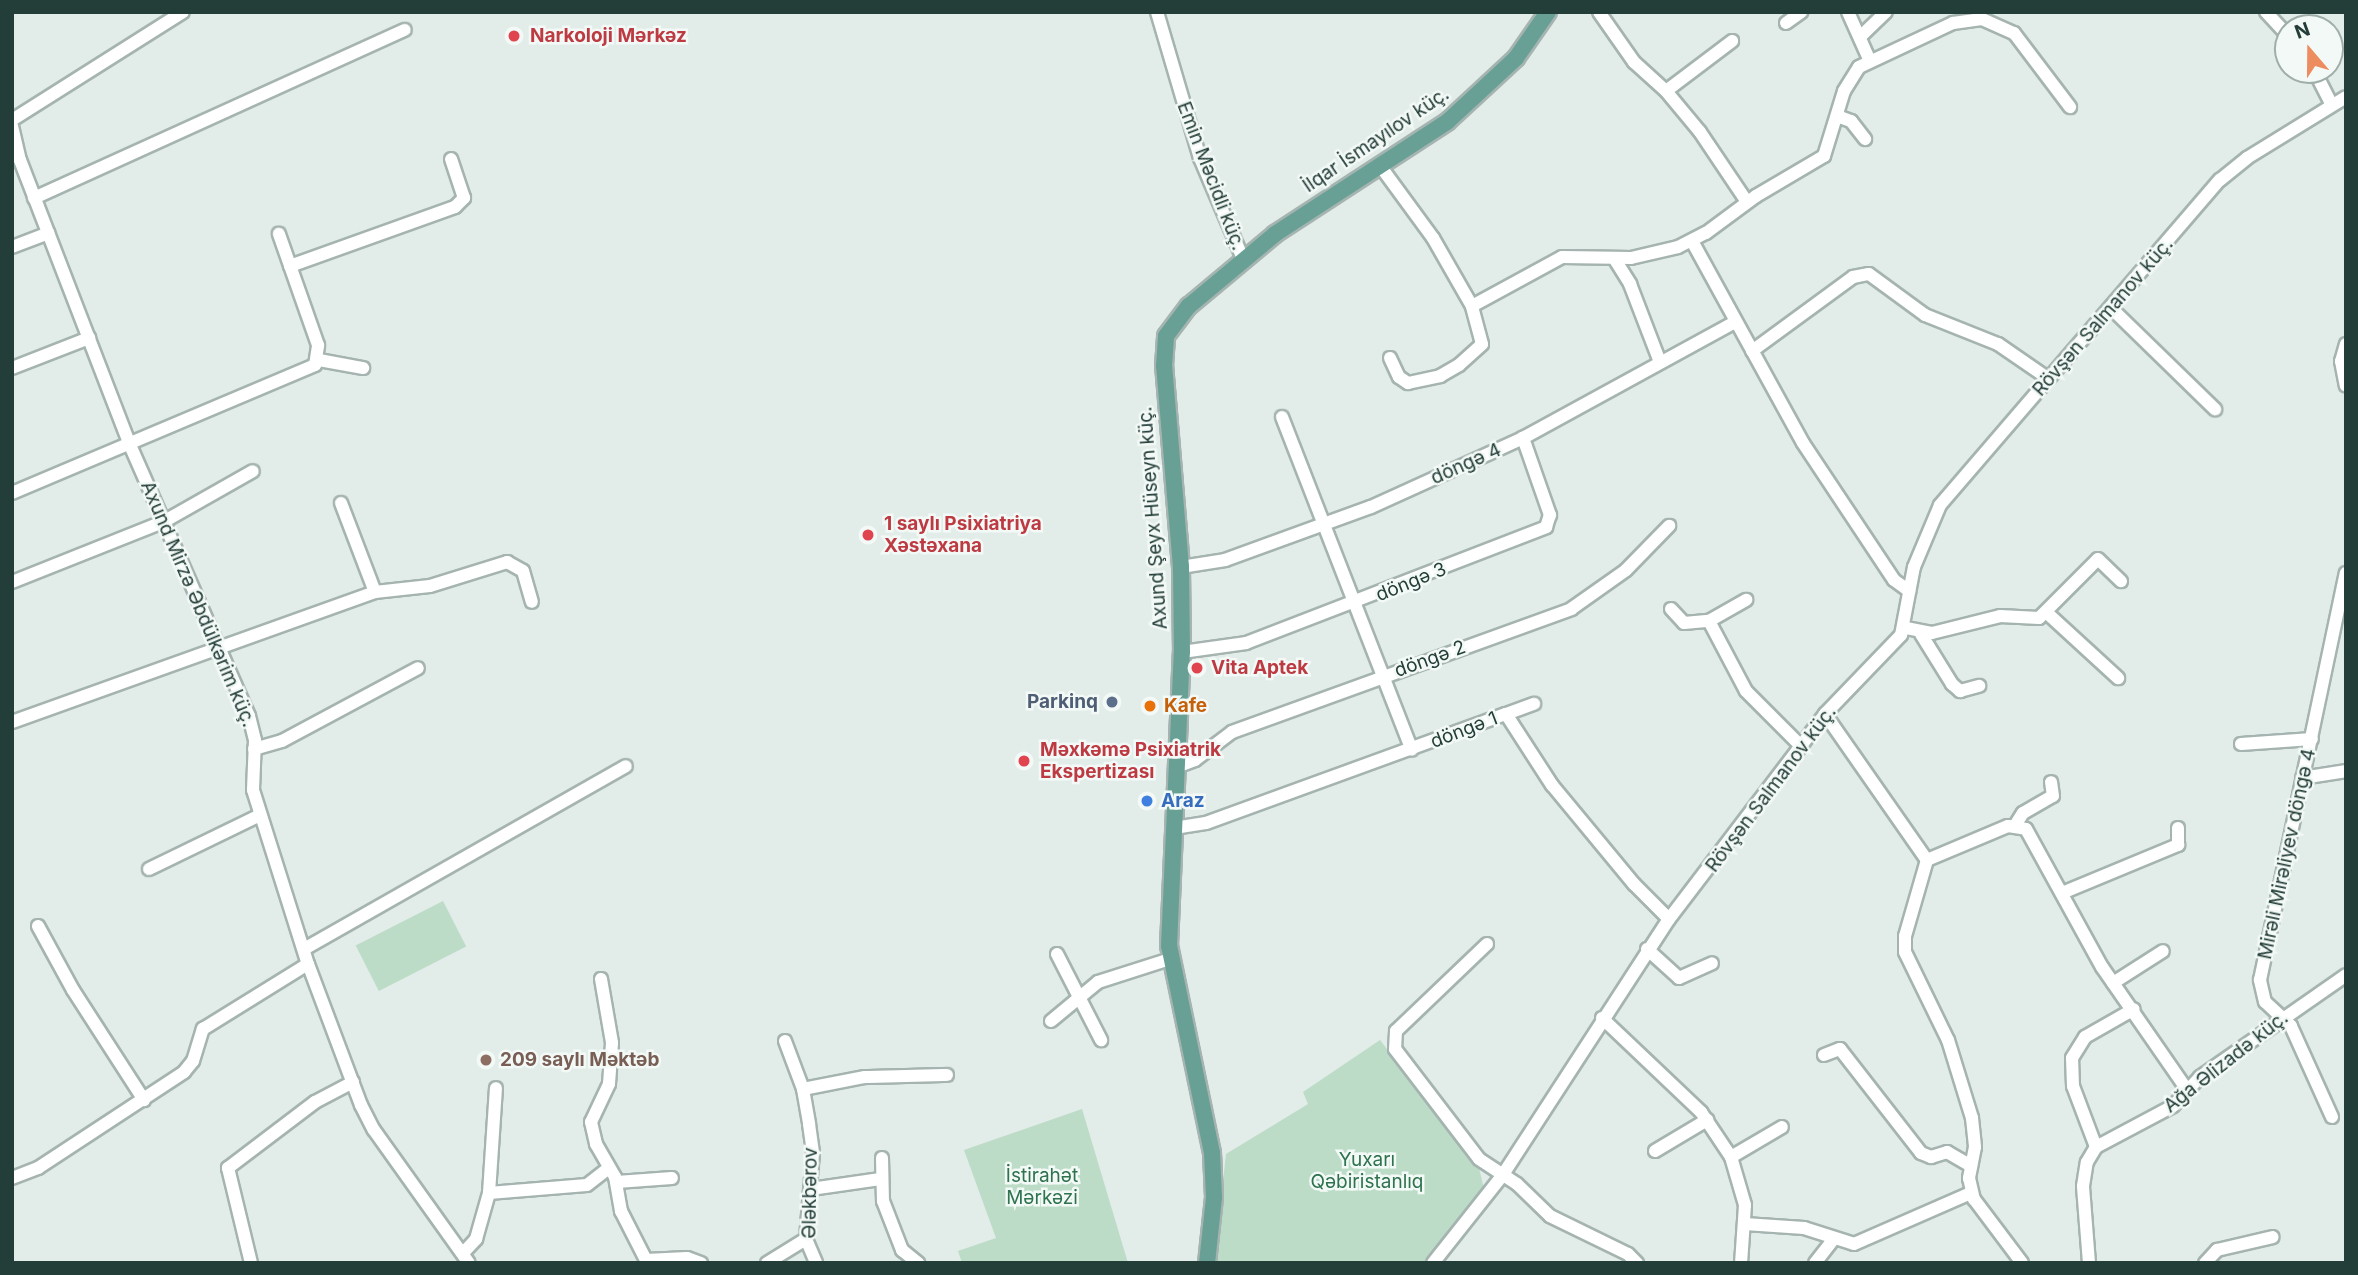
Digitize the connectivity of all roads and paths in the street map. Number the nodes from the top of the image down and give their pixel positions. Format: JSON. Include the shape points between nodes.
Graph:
{"nodes":[{"id":1,"x":183,"y":12,"type":"edge"},
{"id":2,"x":1157,"y":12,"type":"edge"},
{"id":3,"x":1548,"y":12,"type":"edge"},
{"id":4,"x":1801,"y":12,"type":"edge"},
{"id":5,"x":1848,"y":12,"type":"edge"},
{"id":6,"x":1886,"y":12,"type":"edge"},
{"id":7,"x":1601,"y":13,"type":"edge"},
{"id":8,"x":1983,"y":16,"type":"edge"},
{"id":9,"x":1786,"y":23,"type":"dead end"},
{"id":10,"x":405,"y":30,"type":"dead end"},
{"id":11,"x":1860,"y":37,"type":"junction"},
{"id":12,"x":1732,"y":41,"type":"dead end"},
{"id":13,"x":1869,"y":59,"type":"junction"},
{"id":14,"x":2321,"y":84,"type":"edge"},
{"id":15,"x":1666,"y":91,"type":"junction"},
{"id":16,"x":2346,"y":97,"type":"edge"},
{"id":17,"x":2332,"y":105,"type":"junction"},
{"id":18,"x":2070,"y":107,"type":"dead end"},
{"id":19,"x":1837,"y":116,"type":"junction"},
{"id":20,"x":12,"y":120,"type":"edge"},
{"id":21,"x":12,"y":126,"type":"edge"},
{"id":22,"x":1866,"y":139,"type":"dead end"},
{"id":23,"x":451,"y":159,"type":"dead end"},
{"id":24,"x":16,"y":162,"type":"edge"},
{"id":25,"x":1381,"y":167,"type":"junction"},
{"id":26,"x":34,"y":198,"type":"junction"},
{"id":27,"x":1747,"y":202,"type":"junction"},
{"id":28,"x":48,"y":233,"type":"junction"},
{"id":29,"x":279,"y":234,"type":"dead end"},
{"id":30,"x":1692,"y":241,"type":"junction"},
{"id":31,"x":12,"y":247,"type":"edge"},
{"id":32,"x":1614,"y":258,"type":"junction"},
{"id":33,"x":1243,"y":260,"type":"junction"},
{"id":34,"x":290,"y":266,"type":"junction"},
{"id":35,"x":1472,"y":306,"type":"junction"},
{"id":36,"x":2112,"y":309,"type":"junction"},
{"id":37,"x":1735,"y":322,"type":"junction"},
{"id":38,"x":89,"y":338,"type":"junction"},
{"id":39,"x":2346,"y":344,"type":"edge"},
{"id":40,"x":1752,"y":351,"type":"junction"},
{"id":41,"x":1390,"y":358,"type":"dead end"},
{"id":42,"x":319,"y":360,"type":"junction"},
{"id":43,"x":1660,"y":362,"type":"junction"},
{"id":44,"x":12,"y":368,"type":"edge"},
{"id":45,"x":363,"y":368,"type":"dead end"},
{"id":46,"x":2046,"y":377,"type":"junction"},
{"id":47,"x":2346,"y":386,"type":"edge"},
{"id":48,"x":2215,"y":409,"type":"dead end"},
{"id":49,"x":1282,"y":417,"type":"dead end"},
{"id":50,"x":1523,"y":439,"type":"junction"},
{"id":51,"x":130,"y":445,"type":"junction"},
{"id":52,"x":253,"y":471,"type":"dead end"},
{"id":53,"x":12,"y":493,"type":"edge"},
{"id":54,"x":341,"y":503,"type":"dead end"},
{"id":55,"x":163,"y":522,"type":"junction"},
{"id":56,"x":1324,"y":526,"type":"junction"},
{"id":57,"x":1669,"y":526,"type":"dead end"},
{"id":58,"x":1181,"y":567,"type":"junction"},
{"id":59,"x":2346,"y":573,"type":"edge"},
{"id":60,"x":2121,"y":581,"type":"dead end"},
{"id":61,"x":12,"y":582,"type":"edge"},
{"id":62,"x":375,"y":592,"type":"junction"},
{"id":63,"x":1909,"y":592,"type":"junction"},
{"id":64,"x":2343,"y":598,"type":"edge"},
{"id":65,"x":1746,"y":600,"type":"dead end"},
{"id":66,"x":532,"y":602,"type":"dead end"},
{"id":67,"x":1354,"y":604,"type":"junction"},
{"id":68,"x":1671,"y":609,"type":"dead end"},
{"id":69,"x":2046,"y":612,"type":"junction"},
{"id":70,"x":1709,"y":621,"type":"junction"},
{"id":71,"x":1906,"y":628,"type":"junction"},
{"id":72,"x":1921,"y":634,"type":"junction"},
{"id":73,"x":218,"y":648,"type":"junction"},
{"id":74,"x":1182,"y":652,"type":"junction"},
{"id":75,"x":418,"y":668,"type":"dead end"},
{"id":76,"x":1383,"y":677,"type":"junction"},
{"id":77,"x":2118,"y":678,"type":"dead end"},
{"id":78,"x":1979,"y":685,"type":"dead end"},
{"id":79,"x":1534,"y":704,"type":"dead end"},
{"id":80,"x":1506,"y":714,"type":"junction"},
{"id":81,"x":1825,"y":714,"type":"junction"},
{"id":82,"x":12,"y":722,"type":"edge"},
{"id":83,"x":2312,"y":739,"type":"junction"},
{"id":84,"x":2241,"y":744,"type":"dead end"},
{"id":85,"x":1801,"y":746,"type":"junction"},
{"id":86,"x":254,"y":749,"type":"junction"},
{"id":87,"x":1412,"y":750,"type":"junction"},
{"id":88,"x":626,"y":766,"type":"dead end"},
{"id":89,"x":1176,"y":766,"type":"junction"},
{"id":90,"x":2346,"y":771,"type":"edge"},
{"id":91,"x":2302,"y":778,"type":"junction"},
{"id":92,"x":2051,"y":782,"type":"dead end"},
{"id":93,"x":260,"y":815,"type":"junction"},
{"id":94,"x":2016,"y":824,"type":"junction"},
{"id":95,"x":1174,"y":828,"type":"junction"},
{"id":96,"x":2178,"y":828,"type":"dead end"},
{"id":97,"x":1927,"y":860,"type":"junction"},
{"id":98,"x":149,"y":869,"type":"dead end"},
{"id":99,"x":2062,"y":893,"type":"junction"},
{"id":100,"x":1669,"y":919,"type":"junction"},
{"id":101,"x":38,"y":926,"type":"dead end"},
{"id":102,"x":1487,"y":944,"type":"dead end"},
{"id":103,"x":304,"y":949,"type":"junction"},
{"id":104,"x":1647,"y":949,"type":"junction"},
{"id":105,"x":2163,"y":951,"type":"dead end"},
{"id":106,"x":1057,"y":954,"type":"dead end"},
{"id":107,"x":1170,"y":959,"type":"junction"},
{"id":108,"x":1712,"y":963,"type":"dead end"},
{"id":109,"x":309,"y":964,"type":"junction"},
{"id":110,"x":2346,"y":975,"type":"edge"},
{"id":111,"x":601,"y":979,"type":"dead end"},
{"id":112,"x":2113,"y":983,"type":"junction"},
{"id":113,"x":1080,"y":993,"type":"junction"},
{"id":114,"x":2134,"y":1009,"type":"junction"},
{"id":115,"x":1602,"y":1018,"type":"junction"},
{"id":116,"x":2282,"y":1018,"type":"junction"},
{"id":117,"x":1051,"y":1021,"type":"dead end"},
{"id":118,"x":1101,"y":1040,"type":"dead end"},
{"id":119,"x":785,"y":1041,"type":"dead end"},
{"id":120,"x":1824,"y":1055,"type":"dead end"},
{"id":121,"x":947,"y":1075,"type":"dead end"},
{"id":122,"x":353,"y":1082,"type":"junction"},
{"id":123,"x":496,"y":1088,"type":"dead end"},
{"id":124,"x":803,"y":1089,"type":"junction"},
{"id":125,"x":2188,"y":1091,"type":"junction"},
{"id":126,"x":144,"y":1100,"type":"junction"},
{"id":127,"x":2332,"y":1117,"type":"dead end"},
{"id":128,"x":1707,"y":1120,"type":"junction"},
{"id":129,"x":1782,"y":1127,"type":"dead end"},
{"id":130,"x":2096,"y":1147,"type":"junction"},
{"id":131,"x":1655,"y":1151,"type":"dead end"},
{"id":132,"x":1731,"y":1157,"type":"junction"},
{"id":133,"x":882,"y":1158,"type":"dead end"},
{"id":134,"x":1971,"y":1166,"type":"junction"},
{"id":135,"x":609,"y":1168,"type":"junction"},
{"id":136,"x":1502,"y":1175,"type":"junction"},
{"id":137,"x":12,"y":1178,"type":"edge"},
{"id":138,"x":672,"y":1178,"type":"dead end"},
{"id":139,"x":880,"y":1179,"type":"junction"},
{"id":140,"x":617,"y":1182,"type":"junction"},
{"id":141,"x":811,"y":1189,"type":"junction"},
{"id":142,"x":489,"y":1193,"type":"junction"},
{"id":143,"x":1971,"y":1193,"type":"junction"},
{"id":144,"x":1745,"y":1224,"type":"junction"},
{"id":145,"x":2273,"y":1237,"type":"dead end"},
{"id":146,"x":806,"y":1240,"type":"junction"},
{"id":147,"x":1833,"y":1240,"type":"junction"},
{"id":148,"x":466,"y":1257,"type":"edge"},
{"id":149,"x":1811,"y":1262,"type":"edge"},
{"id":150,"x":2020,"y":1262,"type":"edge"},
{"id":151,"x":251,"y":1263,"type":"edge"},
{"id":152,"x":701,"y":1263,"type":"edge"},
{"id":153,"x":767,"y":1263,"type":"edge"},
{"id":154,"x":816,"y":1263,"type":"edge"},
{"id":155,"x":918,"y":1263,"type":"edge"},
{"id":156,"x":1207,"y":1263,"type":"edge"},
{"id":157,"x":1433,"y":1263,"type":"edge"},
{"id":158,"x":1637,"y":1263,"type":"edge"},
{"id":159,"x":1741,"y":1263,"type":"edge"},
{"id":160,"x":2089,"y":1263,"type":"edge"},
{"id":161,"x":2207,"y":1263,"type":"edge"}],
"edges":[{"from":1,"to":20,"type":"street"},
{"from":2,"to":33,"type":"street","name":"Emin Məcidli küç.","via":[[1200,158]]},
{"from":3,"to":25,"type":"main road","name":"İlqar İsmayılov küç.","via":[[1516,58],[1469,103]]},
{"from":4,"to":9,"type":"street"},
{"from":5,"to":11,"type":"street"},
{"from":6,"to":11,"type":"street"},
{"from":7,"to":15,"type":"street","via":[[1634,62]]},
{"from":8,"to":13,"type":"street","via":[[1934,29]]},
{"from":8,"to":18,"type":"street","via":[[2014,33]]},
{"from":10,"to":26,"type":"street"},
{"from":11,"to":13,"type":"street"},
{"from":12,"to":15,"type":"street"},
{"from":13,"to":19,"type":"street","via":[[1844,91]]},
{"from":14,"to":17,"type":"street"},
{"from":15,"to":27,"type":"street"},
{"from":16,"to":17,"type":"street","name":"Rövşən Salmanov küç."},
{"from":17,"to":36,"type":"street","name":"Rövşən Salmanov küç.","via":[[2232,168]]},
{"from":19,"to":22,"type":"street","via":[[1851,121]]},
{"from":19,"to":27,"type":"street","via":[[1825,156]]},
{"from":21,"to":24,"type":"street","name":"Axund Mirzə Əbdülkərim küç."},
{"from":23,"to":34,"type":"street","via":[[463,202]]},
{"from":24,"to":26,"type":"street","name":"Axund Mirzə Əbdülkərim küç."},
{"from":25,"to":33,"type":"main road","name":"İlqar İsmayılov küç.","via":[[1293,221]]},
{"from":25,"to":35,"type":"street","via":[[1448,260]]},
{"from":26,"to":28,"type":"street","name":"Axund Mirzə Əbdülkərim küç."},
{"from":27,"to":30,"type":"street"},
{"from":28,"to":31,"type":"street"},
{"from":28,"to":38,"type":"street","name":"Axund Mirzə Əbdülkərim küç."},
{"from":29,"to":34,"type":"street"},
{"from":30,"to":32,"type":"street"},
{"from":30,"to":37,"type":"street"},
{"from":32,"to":35,"type":"street","via":[[1562,257]]},
{"from":32,"to":43,"type":"street","via":[[1630,284]]},
{"from":33,"to":58,"type":"main road","name":"Axund Şeyx Hüseyn küç.","via":[[1184,312],[1166,336],[1164,366]]},
{"from":34,"to":42,"type":"street"},
{"from":35,"to":41,"type":"street","via":[[1482,344],[1459,365],[1440,376],[1408,383],[1399,377]]},
{"from":36,"to":46,"type":"street","name":"Rövşən Salmanov küç."},
{"from":36,"to":48,"type":"street"},
{"from":37,"to":40,"type":"street"},
{"from":37,"to":43,"type":"street","name":"döngə 4"},
{"from":38,"to":44,"type":"street"},
{"from":38,"to":51,"type":"street","name":"Axund Mirzə Əbdülkərim küç."},
{"from":39,"to":47,"type":"street","via":[[2341,361]]},
{"from":40,"to":46,"type":"street","via":[[1853,277],[1870,274],[1925,315],[1998,344]]},
{"from":40,"to":63,"type":"street","via":[[1802,443],[1894,580]]},
{"from":42,"to":45,"type":"street"},
{"from":42,"to":51,"type":"street","via":[[308,370]]},
{"from":43,"to":50,"type":"street","name":"döngə 4"},
{"from":46,"to":63,"type":"street","name":"Rövşən Salmanov küç.","via":[[1940,505],[1914,567]]},
{"from":49,"to":56,"type":"street"},
{"from":50,"to":56,"type":"street","name":"döngə 4"},
{"from":50,"to":67,"type":"street","name":"döngə 3","via":[[1550,515],[1546,527]]},
{"from":51,"to":53,"type":"street"},
{"from":51,"to":55,"type":"street","name":"Axund Mirzə Əbdülkərim küç."},
{"from":52,"to":55,"type":"street"},
{"from":54,"to":62,"type":"street"},
{"from":55,"to":61,"type":"street"},
{"from":55,"to":73,"type":"street","name":"Axund Mirzə Əbdülkərim küç."},
{"from":56,"to":58,"type":"street","name":"döngə 4","via":[[1225,560]]},
{"from":56,"to":67,"type":"street"},
{"from":57,"to":76,"type":"street","name":"döngə 2","via":[[1626,570],[1571,609]]},
{"from":58,"to":74,"type":"main road","name":"Axund Şeyx Hüseyn küç."},
{"from":59,"to":64,"type":"street","name":"Mirəli Mirəliyev döngə 4"},
{"from":60,"to":69,"type":"street","via":[[2098,559]]},
{"from":62,"to":66,"type":"street","via":[[430,586],[507,562],[523,571]]},
{"from":62,"to":73,"type":"street"},
{"from":63,"to":71,"type":"street","name":"Rövşən Salmanov küç."},
{"from":64,"to":83,"type":"street","name":"Mirəli Mirəliyev döngə 4"},
{"from":65,"to":70,"type":"street"},
{"from":67,"to":74,"type":"street","name":"döngə 3","via":[[1246,643]]},
{"from":67,"to":76,"type":"street"},
{"from":68,"to":70,"type":"street","via":[[1684,623]]},
{"from":69,"to":72,"type":"street","via":[[2039,618],[2000,616]]},
{"from":69,"to":77,"type":"street"},
{"from":70,"to":85,"type":"street","via":[[1746,691]]},
{"from":71,"to":72,"type":"street"},
{"from":71,"to":81,"type":"street","name":"Rövşən Salmanov küç."},
{"from":72,"to":78,"type":"street","via":[[1952,684],[1960,691]]},
{"from":73,"to":82,"type":"street"},
{"from":73,"to":86,"type":"street","name":"Axund Mirzə Əbdülkərim küç.","via":[[249,716]]},
{"from":74,"to":89,"type":"main road","name":"Axund Şeyx Hüseyn küç."},
{"from":75,"to":86,"type":"street","via":[[282,741]]},
{"from":76,"to":87,"type":"street"},
{"from":76,"to":89,"type":"street","name":"döngə 2","via":[[1232,732],[1195,760]]},
{"from":79,"to":80,"type":"street"},
{"from":80,"to":87,"type":"street","name":"döngə 1"},
{"from":80,"to":100,"type":"street","name":"döngə 1","via":[[1552,785],[1641,893]]},
{"from":81,"to":85,"type":"street","name":"Rövşən Salmanov küç."},
{"from":81,"to":97,"type":"street"},
{"from":83,"to":84,"type":"street"},
{"from":83,"to":91,"type":"street","name":"Mirəli Mirəliyev döngə 4"},
{"from":85,"to":100,"type":"street","name":"Rövşən Salmanov küç."},
{"from":86,"to":93,"type":"street","name":"Axund Mirzə Əbdülkərim küç.","via":[[250,774]]},
{"from":87,"to":95,"type":"street","name":"döngə 1","via":[[1206,823]]},
{"from":88,"to":103,"type":"street"},
{"from":89,"to":95,"type":"main road","name":"Axund Şeyx Hüseyn küç."},
{"from":90,"to":91,"type":"street"},
{"from":91,"to":116,"type":"street","name":"Mirəli Mirəliyev döngə 4","via":[[2260,980],[2265,1002]]},
{"from":92,"to":94,"type":"street","via":[[2053,796],[2023,813]]},
{"from":93,"to":98,"type":"street"},
{"from":93,"to":103,"type":"street","name":"Axund Mirzə Əbdülkərim küç."},
{"from":94,"to":97,"type":"street"},
{"from":94,"to":99,"type":"street","via":[[2026,829]]},
{"from":95,"to":107,"type":"main road","name":"Axund Şeyx Hüseyn küç."},
{"from":96,"to":99,"type":"street","via":[[2178,845]]},
{"from":97,"to":134,"type":"street","via":[[1904,943],[1956,1063],[1975,1133]]},
{"from":99,"to":112,"type":"street"},
{"from":100,"to":104,"type":"street","name":"Rövşən Salmanov küç."},
{"from":101,"to":126,"type":"street"},
{"from":102,"to":136,"type":"street","via":[[1392,1039],[1471,1150]]},
{"from":103,"to":109,"type":"street","name":"Axund Mirzə Əbdülkərim küç."},
{"from":104,"to":108,"type":"street","via":[[1679,978]]},
{"from":104,"to":115,"type":"street","name":"Rövşən Salmanov küç."},
{"from":105,"to":112,"type":"street"},
{"from":106,"to":113,"type":"street"},
{"from":107,"to":113,"type":"street","via":[[1113,975]]},
{"from":107,"to":156,"type":"main road","name":"Axund Şeyx Hüseyn küç.","via":[[1212,1153],[1214,1196]]},
{"from":109,"to":122,"type":"street","name":"Axund Mirzə Əbdülkərim küç."},
{"from":109,"to":126,"type":"street","via":[[203,1029],[184,1072]]},
{"from":110,"to":116,"type":"street","name":"Ağa Əlizadə küç."},
{"from":111,"to":135,"type":"street","via":[[611,1066],[605,1095],[591,1122]]},
{"from":112,"to":114,"type":"street"},
{"from":113,"to":117,"type":"street"},
{"from":113,"to":118,"type":"street"},
{"from":114,"to":125,"type":"street"},
{"from":114,"to":130,"type":"street","via":[[2085,1037],[2072,1058],[2073,1086]]},
{"from":115,"to":128,"type":"street"},
{"from":115,"to":136,"type":"street","name":"Rövşən Salmanov küç."},
{"from":116,"to":125,"type":"street","name":"Ağa Əlizadə küç."},
{"from":116,"to":127,"type":"street","name":"Mirəli Mirəliyev döngə 4","via":[[2294,1033]]},
{"from":119,"to":124,"type":"street","name":"Ələkbərov"},
{"from":120,"to":134,"type":"street","via":[[1839,1049],[1921,1153],[1931,1157],[1943,1151]]},
{"from":121,"to":124,"type":"street","via":[[866,1077]]},
{"from":122,"to":148,"type":"street","name":"Axund Mirzə Əbdülkərim küç.","via":[[373,1130]]},
{"from":122,"to":151,"type":"street","via":[[315,1102],[228,1168]]},
{"from":123,"to":142,"type":"street"},
{"from":124,"to":141,"type":"street","name":"Ələkbərov","via":[[813,1153]]},
{"from":125,"to":130,"type":"street","name":"Ağa Əlizadə küç.","via":[[2173,1106]]},
{"from":126,"to":137,"type":"street","via":[[38,1168]]},
{"from":128,"to":131,"type":"street"},
{"from":128,"to":132,"type":"street"},
{"from":129,"to":132,"type":"street"},
{"from":130,"to":160,"type":"street","via":[[2087,1162],[2083,1186]]},
{"from":132,"to":144,"type":"street","via":[[1744,1190]]},
{"from":133,"to":139,"type":"street"},
{"from":134,"to":143,"type":"street"},
{"from":135,"to":140,"type":"street"},
{"from":135,"to":142,"type":"street","via":[[587,1185]]},
{"from":136,"to":157,"type":"street","name":"Rövşən Salmanov küç."},
{"from":136,"to":158,"type":"street","via":[[1550,1216],[1628,1254]]},
{"from":138,"to":140,"type":"street"},
{"from":139,"to":141,"type":"street"},
{"from":139,"to":155,"type":"street","via":[[880,1191],[902,1250]]},
{"from":140,"to":152,"type":"street","via":[[621,1211],[646,1260],[687,1258]]},
{"from":141,"to":146,"type":"street","name":"Ələkbərov"},
{"from":142,"to":148,"type":"street"},
{"from":143,"to":147,"type":"street","via":[[1865,1241],[1845,1244]]},
{"from":143,"to":150,"type":"street"},
{"from":144,"to":147,"type":"street","via":[[1804,1228]]},
{"from":144,"to":159,"type":"street"},
{"from":145,"to":161,"type":"street","via":[[2217,1250]]},
{"from":146,"to":153,"type":"street"},
{"from":146,"to":154,"type":"street","name":"Ələkbərov"},
{"from":147,"to":149,"type":"street"}]}
